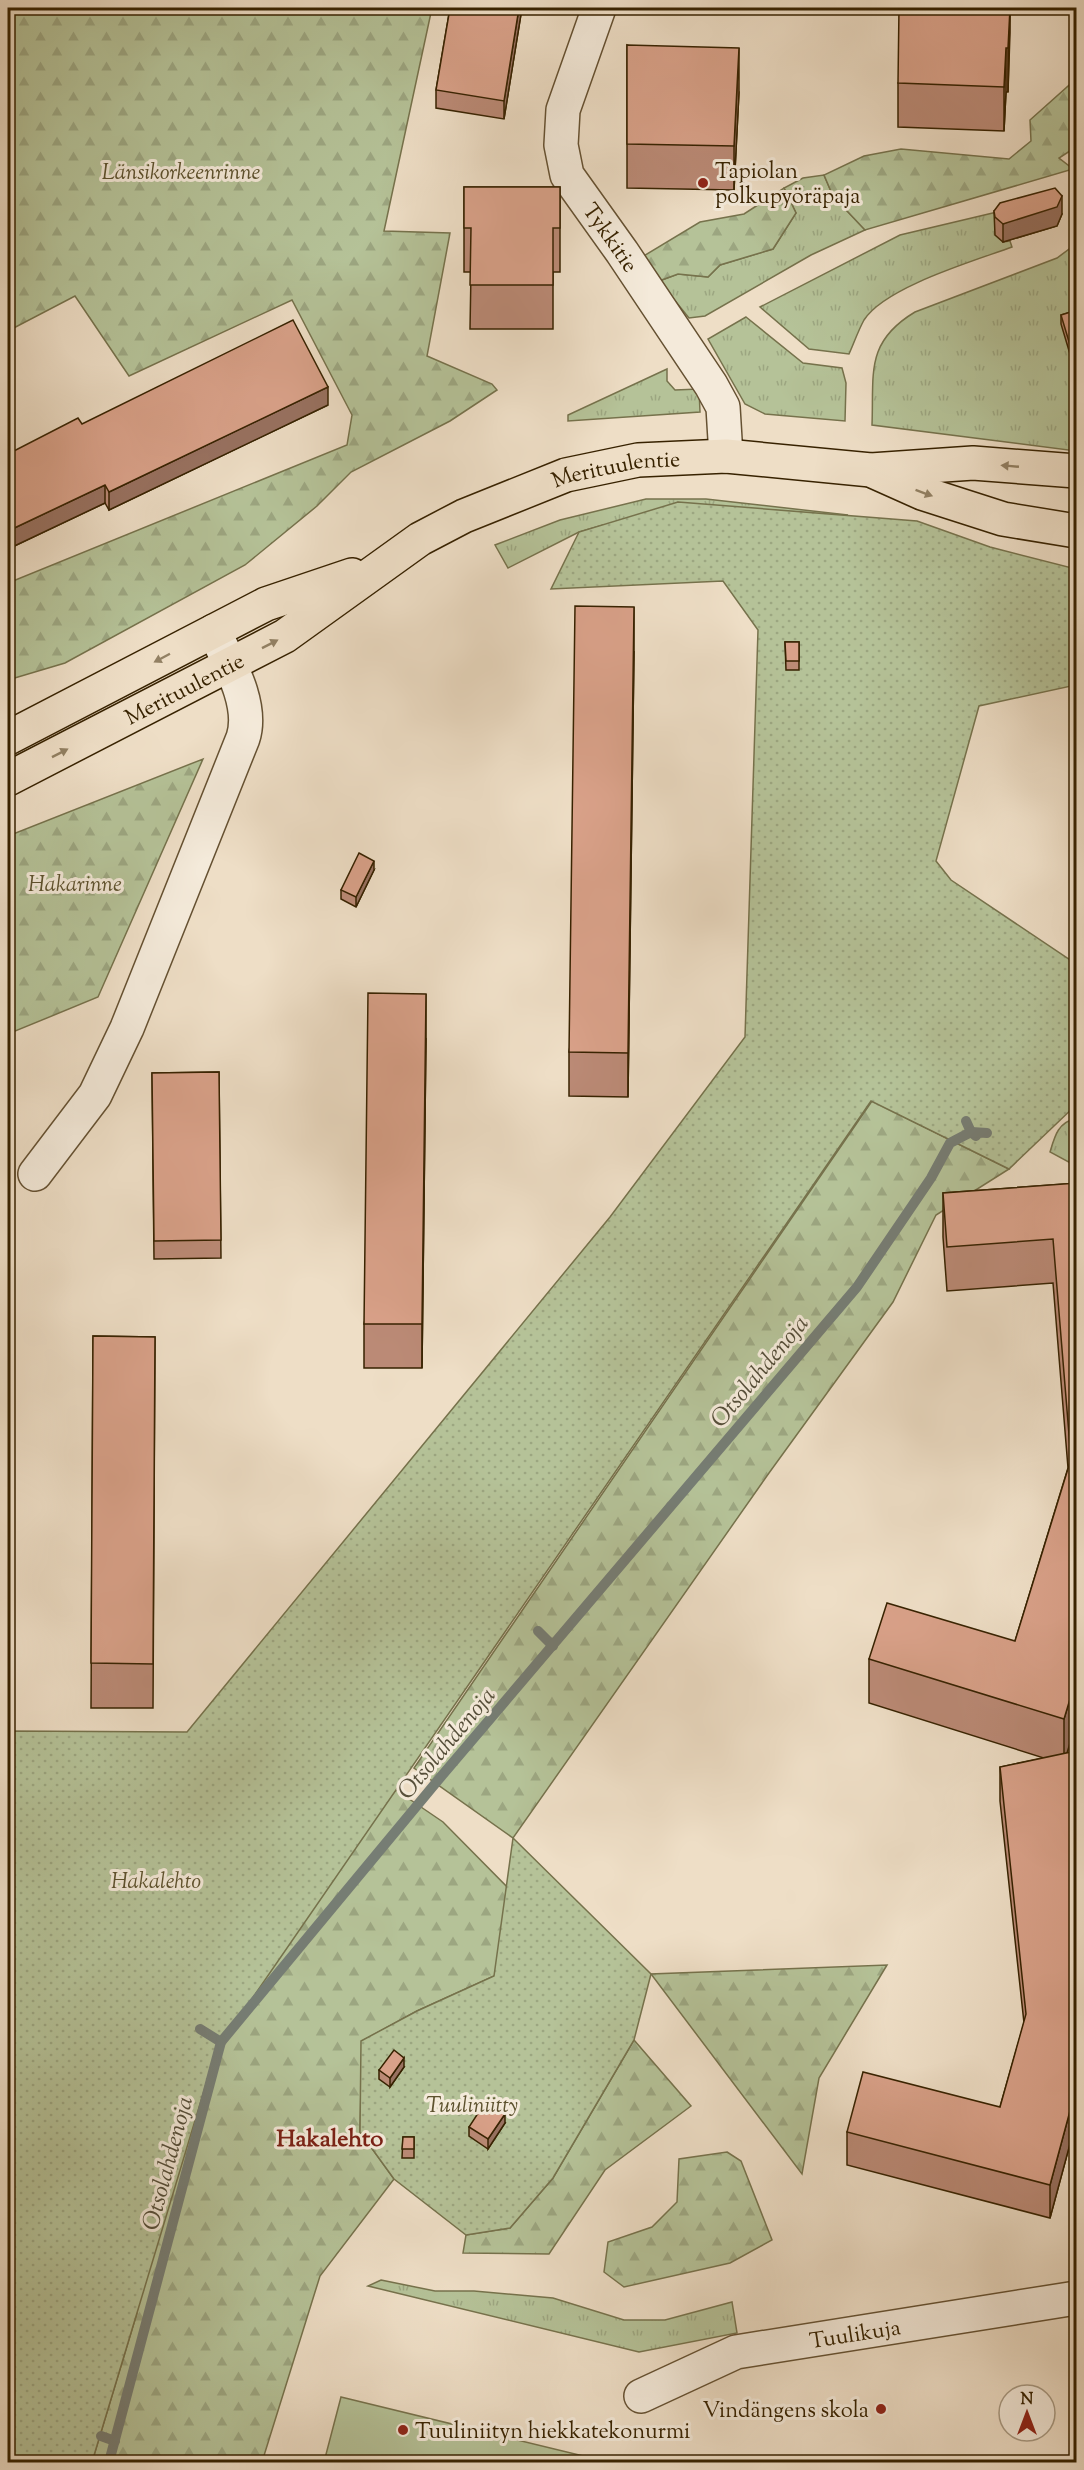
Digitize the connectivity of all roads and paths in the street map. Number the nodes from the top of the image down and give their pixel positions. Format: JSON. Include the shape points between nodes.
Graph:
{"nodes":[{"id":1,"x":599,"y":8,"type":"edge"},
{"id":2,"x":726,"y":456,"type":"junction"},
{"id":3,"x":871,"y":470,"type":"junction"},
{"id":4,"x":1077,"y":471,"type":"edge"},
{"id":5,"x":1077,"y":531,"type":"edge"},
{"id":6,"x":383,"y":565,"type":"junction"},
{"id":7,"x":214,"y":631,"type":"junction"},
{"id":8,"x":230,"y":665,"type":"junction"},
{"id":9,"x":8,"y":738,"type":"edge"},
{"id":10,"x":8,"y":779,"type":"edge"},
{"id":11,"x":35,"y":1174,"type":"dead end"},
{"id":12,"x":1077,"y":2298,"type":"edge"},
{"id":13,"x":641,"y":2396,"type":"dead end"}],
"edges":[{"from":1,"to":2,"type":"street","name":"Tykkitie","via":[[563,110],[561,145],[567,175],[711,385],[723,407]]},
{"from":2,"to":3,"type":"main road","name":"Merituulentie"},
{"from":2,"to":6,"type":"main road","name":"Merituulentie","via":[[638,460],[566,475],[464,516],[420,539]]},
{"from":4,"to":3,"type":"main road","name":"Merituulentie","one_way":true,"via":[[973,463]]},
{"from":3,"to":5,"type":"main road","name":"Merituulentie","one_way":true,"via":[[922,493],[1003,519]]},
{"from":6,"to":7,"type":"main road","name":"Merituulentie","via":[[266,604]]},
{"from":8,"to":6,"type":"main road","name":"Merituulentie","one_way":true,"via":[[285,636]]},
{"from":7,"to":8,"type":"street"},
{"from":7,"to":9,"type":"main road","name":"Merituulentie","one_way":true},
{"from":10,"to":8,"type":"main road","name":"Merituulentie","one_way":true},
{"from":8,"to":11,"type":"street","via":[[246,713],[243,738],[127,1028],[95,1095]]},
{"from":12,"to":13,"type":"street","name":"Tuulikuja","via":[[736,2352]]}]}
